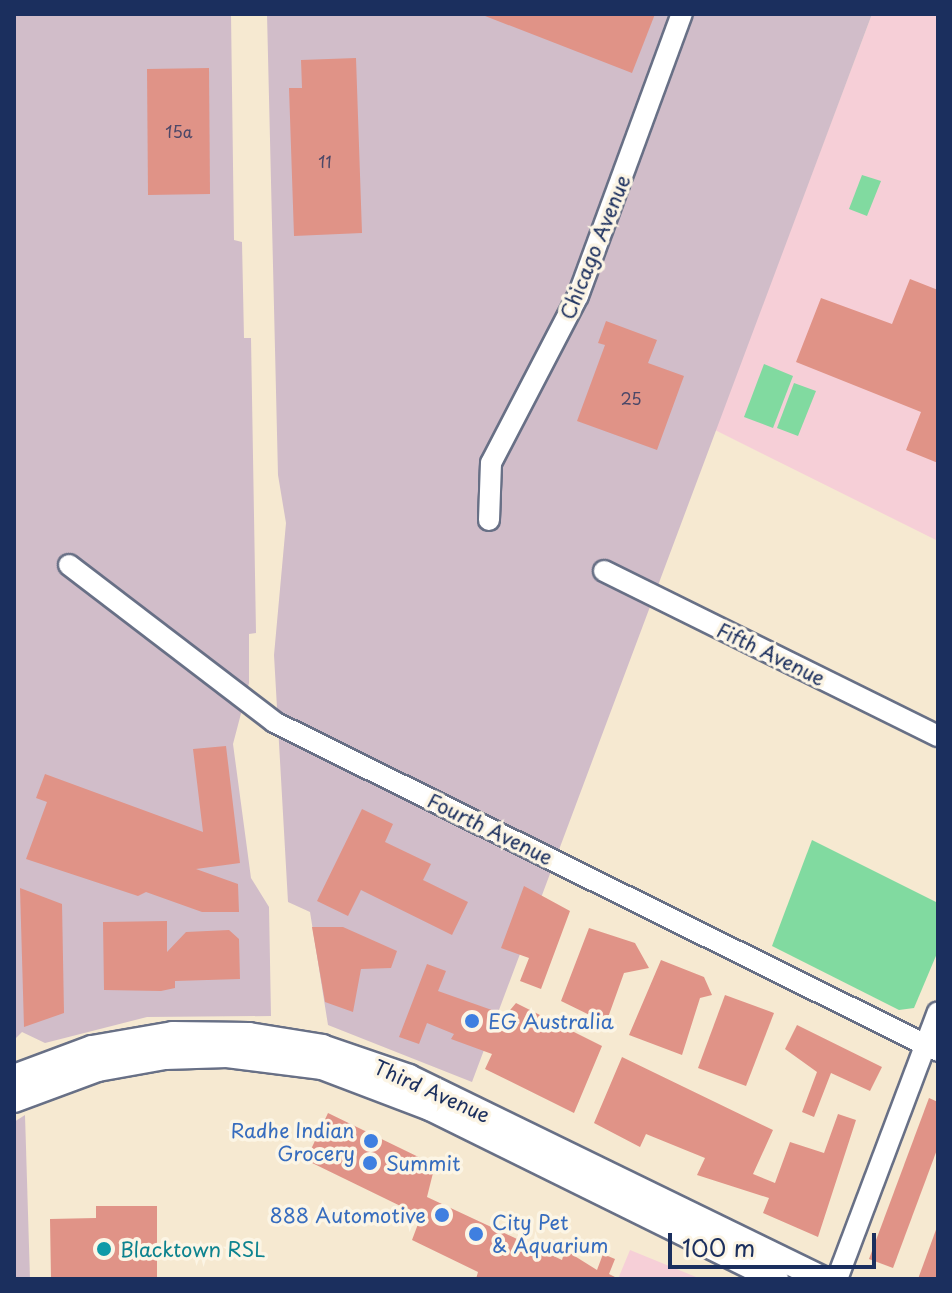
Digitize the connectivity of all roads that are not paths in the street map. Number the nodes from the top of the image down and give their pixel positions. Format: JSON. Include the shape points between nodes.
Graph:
{"nodes":[{"id":1,"x":682,"y":14,"type":"edge"},
{"id":2,"x":489,"y":520,"type":"dead end"},
{"id":3,"x":69,"y":565,"type":"dead end"},
{"id":4,"x":604,"y":571,"type":"dead end"},
{"id":5,"x":938,"y":736,"type":"edge"},
{"id":6,"x":938,"y":1012,"type":"edge"},
{"id":7,"x":932,"y":1047,"type":"edge"},
{"id":8,"x":14,"y":1077,"type":"edge"},
{"id":9,"x":14,"y":1100,"type":"edge"},
{"id":10,"x":776,"y":1279,"type":"edge"},
{"id":11,"x":824,"y":1279,"type":"edge"},
{"id":12,"x":837,"y":1279,"type":"edge"}],
"edges":[{"from":1,"to":2,"type":"street","name":"Chicago Avenue","via":[[578,296],[491,463]]},
{"from":3,"to":7,"type":"street","name":"Fourth Avenue","via":[[274,722]]},
{"from":4,"to":5,"type":"street","name":"Fifth Avenue"},
{"from":6,"to":7,"type":"street"},
{"from":7,"to":12,"type":"street"},
{"from":8,"to":11,"type":"main road","name":"Third Avenue","via":[[92,1048],[173,1034],[249,1035],[322,1047],[409,1077]]},
{"from":9,"to":10,"type":"main road","name":"Third Avenue","via":[[75,1075],[165,1057],[227,1055],[322,1067],[420,1103]]}]}
